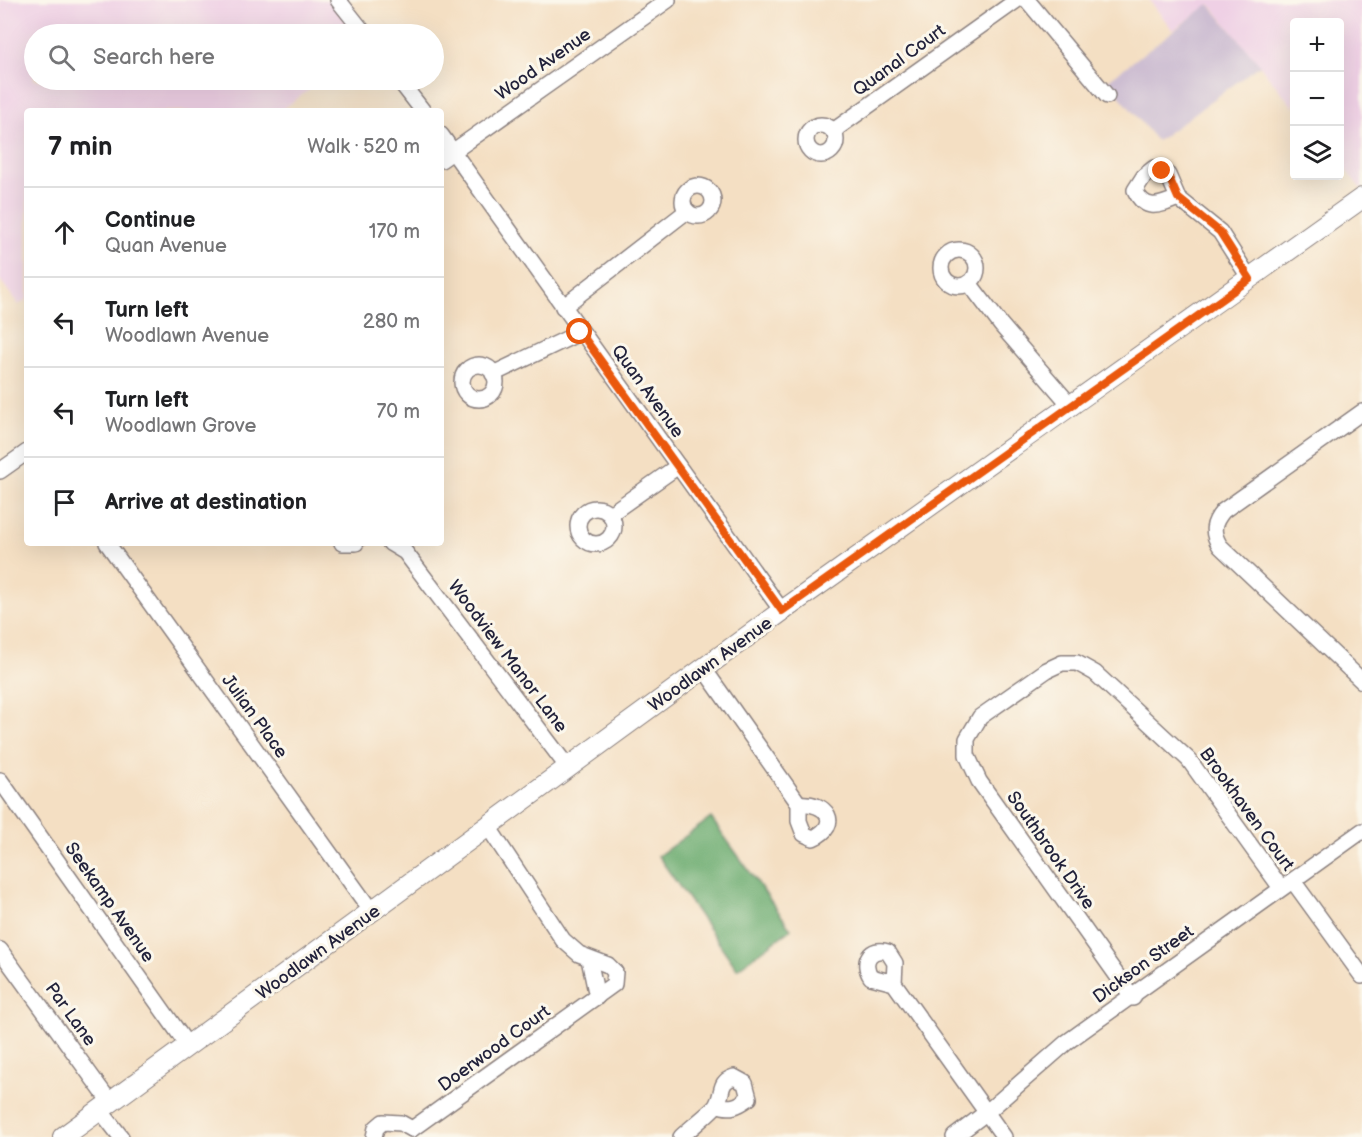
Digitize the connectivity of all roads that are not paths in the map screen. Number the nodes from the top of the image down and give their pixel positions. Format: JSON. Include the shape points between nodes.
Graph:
{"nodes":[{"id":1,"x":338,"y":0,"type":"edge"},
{"id":2,"x":668,"y":0,"type":"edge"},
{"id":3,"x":1017,"y":0,"type":"edge"},
{"id":4,"x":1027,"y":0,"type":"edge"},
{"id":5,"x":357,"y":24,"type":"edge"},
{"id":6,"x":407,"y":90,"type":"edge"},
{"id":7,"x":1107,"y":96,"type":"dead end"},
{"id":8,"x":421,"y":108,"type":"edge"},
{"id":9,"x":833,"y":131,"type":"dead end"},
{"id":10,"x":447,"y":155,"type":"edge"},
{"id":11,"x":1178,"y":198,"type":"dead end"},
{"id":12,"x":1362,"y":198,"type":"edge"},
{"id":13,"x":687,"y":212,"type":"dead end"},
{"id":14,"x":1250,"y":279,"type":"junction"},
{"id":15,"x":969,"y":282,"type":"dead end"},
{"id":16,"x":563,"y":307,"type":"junction"},
{"id":17,"x":580,"y":332,"type":"junction"},
{"id":18,"x":493,"y":374,"type":"dead end"},
{"id":19,"x":1072,"y":407,"type":"junction"},
{"id":20,"x":1362,"y":412,"type":"edge"},
{"id":21,"x":24,"y":454,"type":"edge"},
{"id":22,"x":678,"y":466,"type":"junction"},
{"id":23,"x":0,"y":471,"type":"edge"},
{"id":24,"x":610,"y":514,"type":"dead end"},
{"id":25,"x":109,"y":546,"type":"edge"},
{"id":26,"x":395,"y":546,"type":"edge"},
{"id":27,"x":782,"y":611,"type":"junction"},
{"id":28,"x":704,"y":669,"type":"junction"},
{"id":29,"x":1362,"y":681,"type":"edge"},
{"id":30,"x":980,"y":717,"type":"joint"},
{"id":31,"x":569,"y":769,"type":"junction"},
{"id":32,"x":0,"y":780,"type":"edge"},
{"id":33,"x":799,"y":804,"type":"dead end"},
{"id":34,"x":489,"y":828,"type":"junction"},
{"id":35,"x":1362,"y":831,"type":"edge"},
{"id":36,"x":1287,"y":885,"type":"junction"},
{"id":37,"x":372,"y":912,"type":"junction"},
{"id":38,"x":0,"y":950,"type":"edge"},
{"id":39,"x":589,"y":959,"type":"junction"},
{"id":40,"x":1362,"y":976,"type":"edge"},
{"id":41,"x":894,"y":983,"type":"dead end"},
{"id":42,"x":597,"y":997,"type":"junction"},
{"id":43,"x":1132,"y":998,"type":"junction"},
{"id":44,"x":188,"y":1046,"type":"junction"},
{"id":45,"x":717,"y":1104,"type":"dead end"},
{"id":46,"x":105,"y":1106,"type":"junction"},
{"id":47,"x":987,"y":1112,"type":"junction"},
{"id":48,"x":411,"y":1133,"type":"edge"},
{"id":49,"x":63,"y":1137,"type":"edge"},
{"id":50,"x":121,"y":1137,"type":"edge"},
{"id":51,"x":374,"y":1137,"type":"edge"},
{"id":52,"x":681,"y":1137,"type":"edge"},
{"id":53,"x":954,"y":1137,"type":"edge"},
{"id":54,"x":1004,"y":1137,"type":"edge"}],
"edges":[{"from":1,"to":5,"type":"street"},
{"from":2,"to":10,"type":"street","name":"Wood Avenue"},
{"from":3,"to":9,"type":"street","name":"Quanal Court"},
{"from":4,"to":7,"type":"street"},
{"from":6,"to":8,"type":"street"},
{"from":10,"to":16,"type":"street","name":"Quan Avenue"},
{"from":11,"to":14,"type":"street","via":[[1220,232]]},
{"from":12,"to":14,"type":"street","name":"Woodlawn Avenue"},
{"from":13,"to":16,"type":"street"},
{"from":14,"to":19,"type":"street","name":"Woodlawn Avenue"},
{"from":15,"to":19,"type":"street"},
{"from":16,"to":17,"type":"street","name":"Quan Avenue"},
{"from":17,"to":18,"type":"street"},
{"from":17,"to":22,"type":"street","name":"Quan Avenue"},
{"from":19,"to":27,"type":"street","name":"Woodlawn Avenue"},
{"from":20,"to":29,"type":"street","via":[[1223,511],[1214,522],[1214,537]]},
{"from":21,"to":23,"type":"street"},
{"from":22,"to":24,"type":"street"},
{"from":22,"to":27,"type":"street","name":"Quan Avenue"},
{"from":25,"to":37,"type":"street","name":"Julian Place"},
{"from":26,"to":31,"type":"street","name":"Woodview Manor Lane","via":[[405,552]]},
{"from":27,"to":28,"type":"street","name":"Woodlawn Avenue"},
{"from":28,"to":31,"type":"street","name":"Woodlawn Avenue"},
{"from":28,"to":33,"type":"street"},
{"from":30,"to":36,"type":"street","name":"Brookhaven Court","via":[[1047,669],[1077,663],[1095,673],[1189,760]]},
{"from":30,"to":43,"type":"street","name":"Southbrook Drive","via":[[967,739],[967,755],[979,781]]},
{"from":31,"to":34,"type":"street","name":"Woodlawn Avenue"},
{"from":32,"to":44,"type":"street","name":"Seekamp Avenue"},
{"from":34,"to":37,"type":"street","name":"Woodlawn Avenue"},
{"from":34,"to":39,"type":"street","name":"Doerwood Court","via":[[563,940]]},
{"from":35,"to":36,"type":"street","name":"Dickson Street"},
{"from":36,"to":40,"type":"street","name":"Brookhaven Court"},
{"from":36,"to":43,"type":"street","name":"Dickson Street"},
{"from":37,"to":44,"type":"street","name":"Woodlawn Avenue"},
{"from":38,"to":46,"type":"street","name":"Par Lane"},
{"from":39,"to":42,"type":"street"},
{"from":39,"to":42,"type":"street","name":"Doerwood Court","via":[[608,965],[615,972],[614,984]]},
{"from":41,"to":47,"type":"street"},
{"from":42,"to":48,"type":"street","name":"Doerwood Court"},
{"from":43,"to":47,"type":"street","name":"Dickson Street","via":[[1067,1042]]},
{"from":44,"to":46,"type":"street","name":"Woodlawn Avenue"},
{"from":45,"to":52,"type":"street"},
{"from":46,"to":49,"type":"street","name":"Woodlawn Avenue"},
{"from":46,"to":50,"type":"street","name":"Par Lane"},
{"from":47,"to":53,"type":"street","name":"Dickson Street"},
{"from":47,"to":54,"type":"street"},
{"from":48,"to":51,"type":"street","name":"Doerwood Court","via":[[401,1123],[383,1122]]}]}
